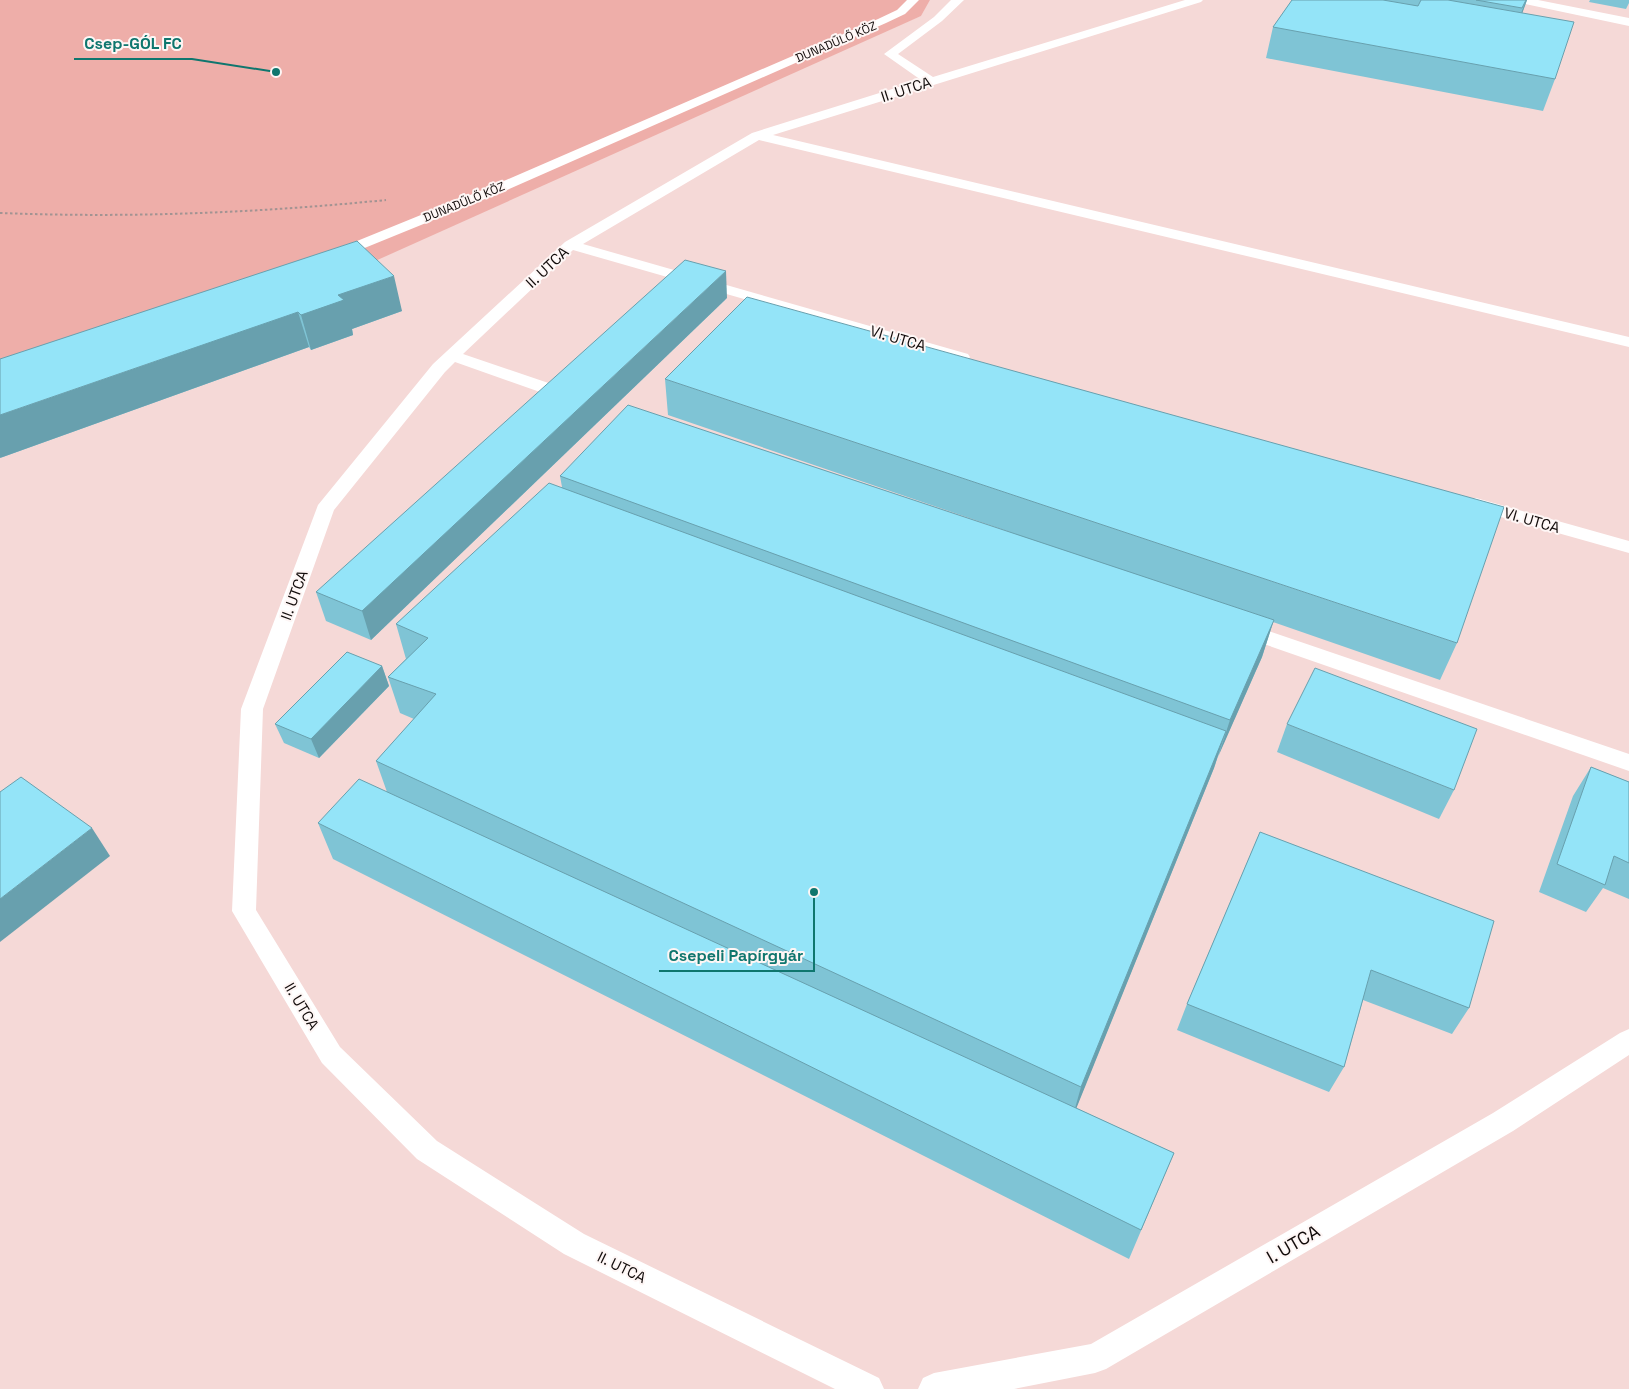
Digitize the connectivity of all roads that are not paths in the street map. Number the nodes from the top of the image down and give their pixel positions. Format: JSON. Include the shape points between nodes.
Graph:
{"nodes":[{"id":1,"x":913,"y":0,"type":"edge"},
{"id":2,"x":958,"y":0,"type":"edge"},
{"id":3,"x":1197,"y":0,"type":"edge"},
{"id":4,"x":1521,"y":0,"type":"edge"},
{"id":5,"x":1629,"y":22,"type":"edge"},
{"id":6,"x":931,"y":81,"type":"junction"},
{"id":7,"x":757,"y":136,"type":"junction"},
{"id":8,"x":570,"y":245,"type":"junction"},
{"id":9,"x":323,"y":260,"type":"edge"},
{"id":10,"x":1629,"y":342,"type":"edge"},
{"id":11,"x":452,"y":356,"type":"junction"},
{"id":12,"x":980,"y":362,"type":"edge"},
{"id":13,"x":563,"y":394,"type":"edge"},
{"id":14,"x":1457,"y":498,"type":"edge"},
{"id":15,"x":1629,"y":547,"type":"edge"},
{"id":16,"x":1224,"y":623,"type":"edge"},
{"id":17,"x":1629,"y":763,"type":"edge"},
{"id":18,"x":1629,"y":1041,"type":"edge"},
{"id":19,"x":868,"y":1389,"type":"edge"},
{"id":20,"x":934,"y":1389,"type":"edge"}],
"edges":[{"from":1,"to":9,"type":"lane","name":"DUNADŰLŐ KÖZ","via":[[901,12],[873,25],[502,187]]},
{"from":2,"to":6,"type":"lane","via":[[890,54]]},
{"from":3,"to":6,"type":"lane","name":"II. UTCA"},
{"from":4,"to":5,"type":"lane"},
{"from":6,"to":7,"type":"lane","name":"II. UTCA"},
{"from":7,"to":8,"type":"lane","name":"II. UTCA"},
{"from":7,"to":10,"type":"lane"},
{"from":8,"to":11,"type":"lane","name":"II. UTCA"},
{"from":8,"to":12,"type":"lane","name":"VI. UTCA"},
{"from":11,"to":13,"type":"lane"},
{"from":11,"to":19,"type":"lane","name":"II. UTCA","via":[[325,509],[252,709],[244,910],[331,1055],[427,1150],[574,1244]]},
{"from":14,"to":15,"type":"lane","name":"VI. UTCA"},
{"from":16,"to":17,"type":"lane"},
{"from":18,"to":20,"type":"lane","name":"I. UTCA","via":[[1503,1122],[1096,1358]]}]}
